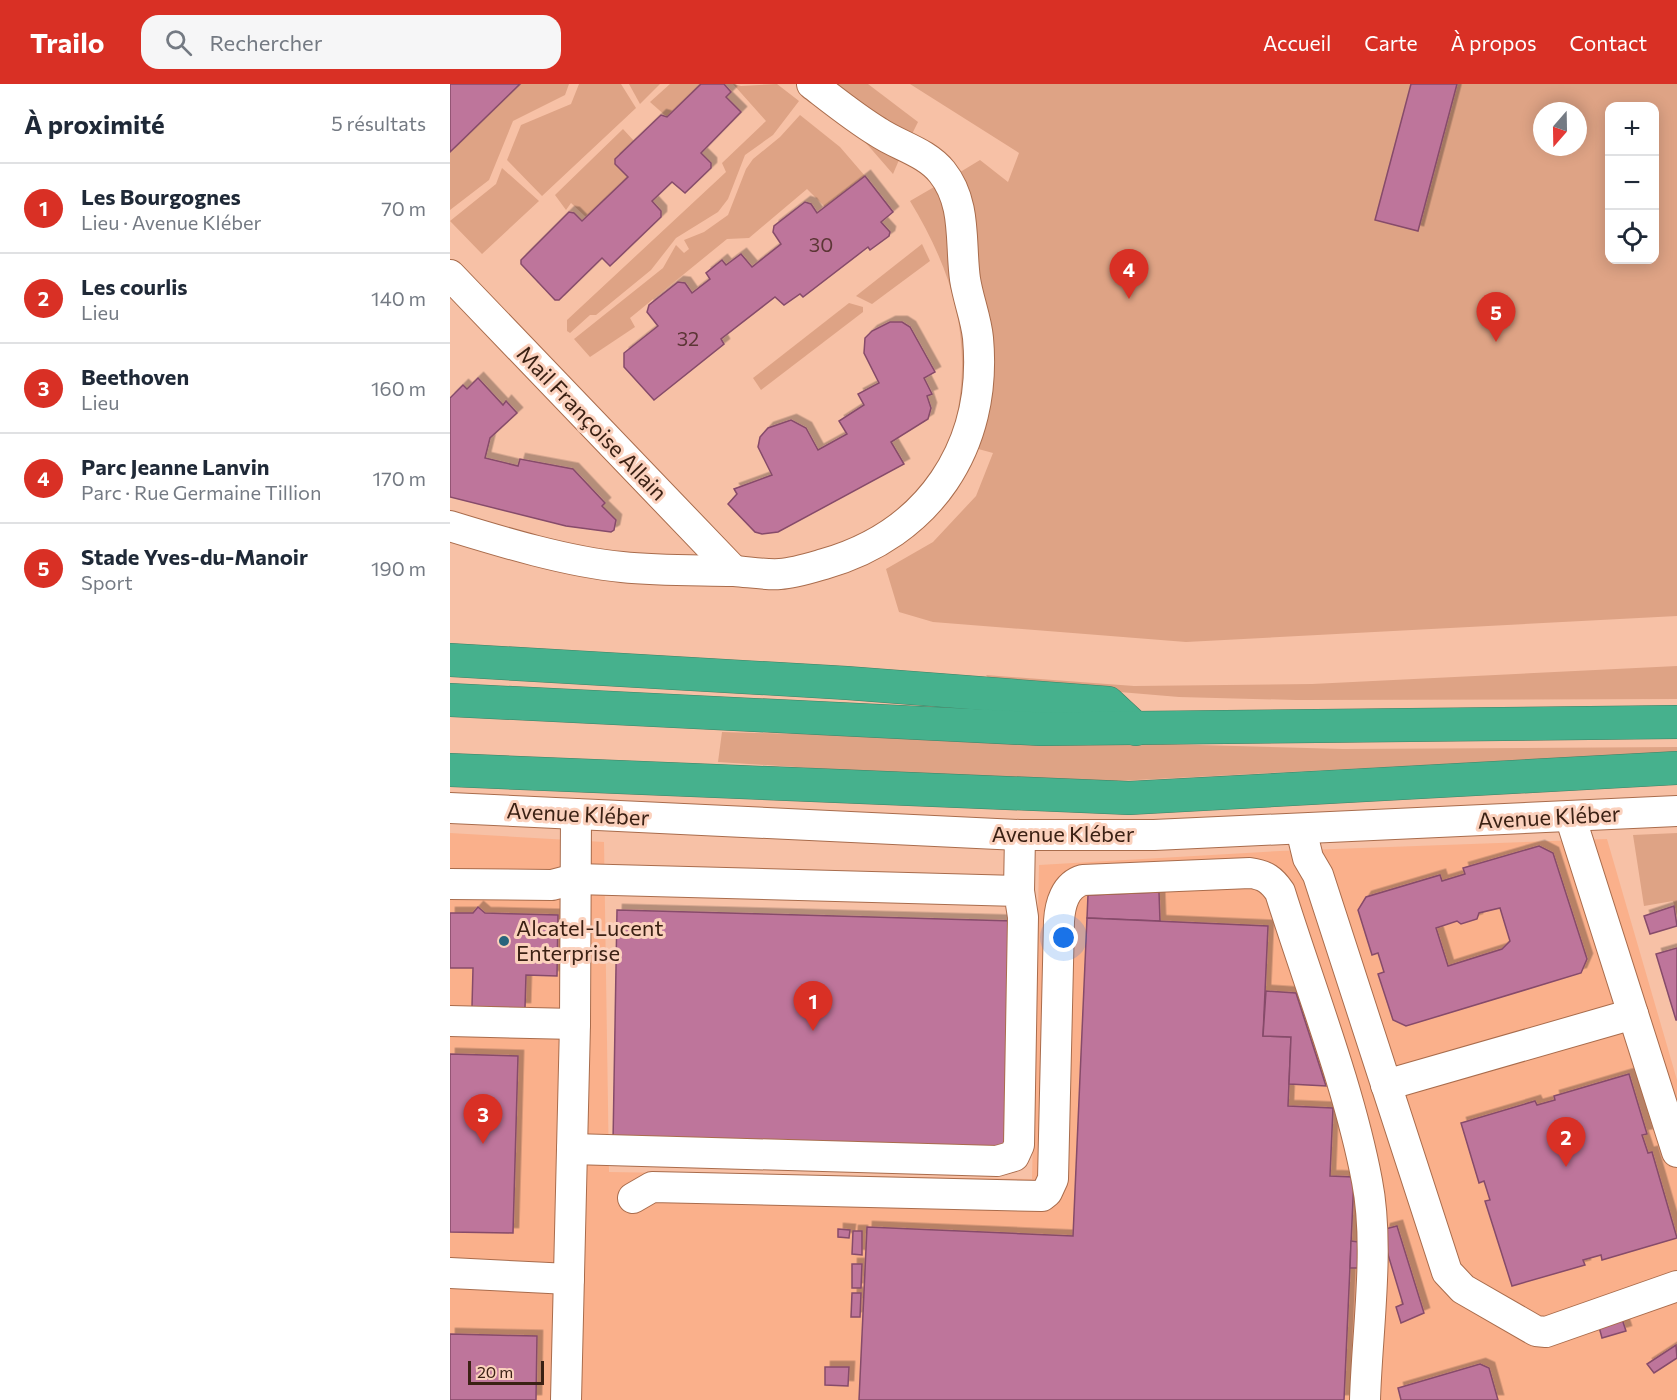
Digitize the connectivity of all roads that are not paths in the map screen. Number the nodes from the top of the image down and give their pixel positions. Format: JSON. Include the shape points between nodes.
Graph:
{"nodes":[{"id":1,"x":812,"y":84,"type":"edge"},
{"id":2,"x":450,"y":275,"type":"edge"},
{"id":3,"x":450,"y":526,"type":"edge"},
{"id":4,"x":734,"y":571,"type":"junction"},
{"id":5,"x":450,"y":660,"type":"edge"},
{"id":6,"x":450,"y":700,"type":"edge"},
{"id":7,"x":1677,"y":722,"type":"edge"},
{"id":8,"x":1136,"y":729,"type":"junction"},
{"id":9,"x":1677,"y":768,"type":"edge"},
{"id":10,"x":450,"y":770,"type":"edge"},
{"id":11,"x":450,"y":808,"type":"edge"},
{"id":12,"x":1677,"y":811,"type":"edge"},
{"id":13,"x":576,"y":814,"type":"junction"},
{"id":14,"x":1570,"y":816,"type":"junction"},
{"id":15,"x":1301,"y":829,"type":"junction"},
{"id":16,"x":1020,"y":835,"type":"junction"},
{"id":17,"x":575,"y":879,"type":"junction"},
{"id":18,"x":450,"y":884,"type":"edge"},
{"id":19,"x":1019,"y":891,"type":"junction"},
{"id":20,"x":1633,"y":1014,"type":"junction"},
{"id":21,"x":450,"y":1021,"type":"edge"},
{"id":22,"x":575,"y":1024,"type":"junction"},
{"id":23,"x":1386,"y":1085,"type":"junction"},
{"id":24,"x":572,"y":1149,"type":"junction"},
{"id":25,"x":1677,"y":1152,"type":"edge"},
{"id":26,"x":633,"y":1198,"type":"dead end"},
{"id":27,"x":450,"y":1273,"type":"edge"},
{"id":28,"x":569,"y":1279,"type":"junction"},
{"id":29,"x":1677,"y":1286,"type":"edge"},
{"id":30,"x":1366,"y":1389,"type":"edge"},
{"id":31,"x":566,"y":1400,"type":"edge"}],
"edges":[{"from":1,"to":4,"type":"street","via":[[879,134],[926,157],[948,180],[961,220],[965,275],[977,325],[980,361],[974,414],[954,468],[939,490],[916,516],[876,544],[840,559],[780,574]]},
{"from":2,"to":4,"type":"street","name":"Mail Françoise Allain"},
{"from":3,"to":4,"type":"street","via":[[505,543],[621,567]]},
{"from":5,"to":8,"type":"highway","via":[[1108,703]]},
{"from":6,"to":8,"type":"highway","via":[[1041,729]]},
{"from":7,"to":8,"type":"highway"},
{"from":9,"to":10,"type":"highway","via":[[1130,798]]},
{"from":11,"to":13,"type":"street","name":"Avenue Kléber"},
{"from":12,"to":14,"type":"street","name":"Avenue Kléber"},
{"from":13,"to":16,"type":"street","name":"Avenue Kléber"},
{"from":13,"to":17,"type":"street"},
{"from":14,"to":15,"type":"street","name":"Avenue Kléber"},
{"from":14,"to":20,"type":"street"},
{"from":15,"to":16,"type":"street","name":"Avenue Kléber"},
{"from":15,"to":23,"type":"street"},
{"from":16,"to":19,"type":"street"},
{"from":17,"to":18,"type":"street","via":[[552,885]]},
{"from":17,"to":19,"type":"street"},
{"from":17,"to":22,"type":"street"},
{"from":19,"to":24,"type":"street","via":[[1023,916],[1019,1145],[1014,1156],[997,1161]]},
{"from":20,"to":23,"type":"street"},
{"from":20,"to":25,"type":"street"},
{"from":21,"to":22,"type":"street"},
{"from":22,"to":24,"type":"street"},
{"from":23,"to":29,"type":"street","via":[[1447,1272],[1463,1289],[1536,1331],[1546,1332]]},
{"from":24,"to":28,"type":"street"},
{"from":26,"to":30,"type":"street","via":[[652,1187],[1042,1196],[1053,1179],[1059,921],[1068,892],[1083,880],[1256,874],[1274,882],[1280,892],[1368,1182],[1372,1247]]},
{"from":27,"to":28,"type":"street"},
{"from":28,"to":31,"type":"street"}]}
